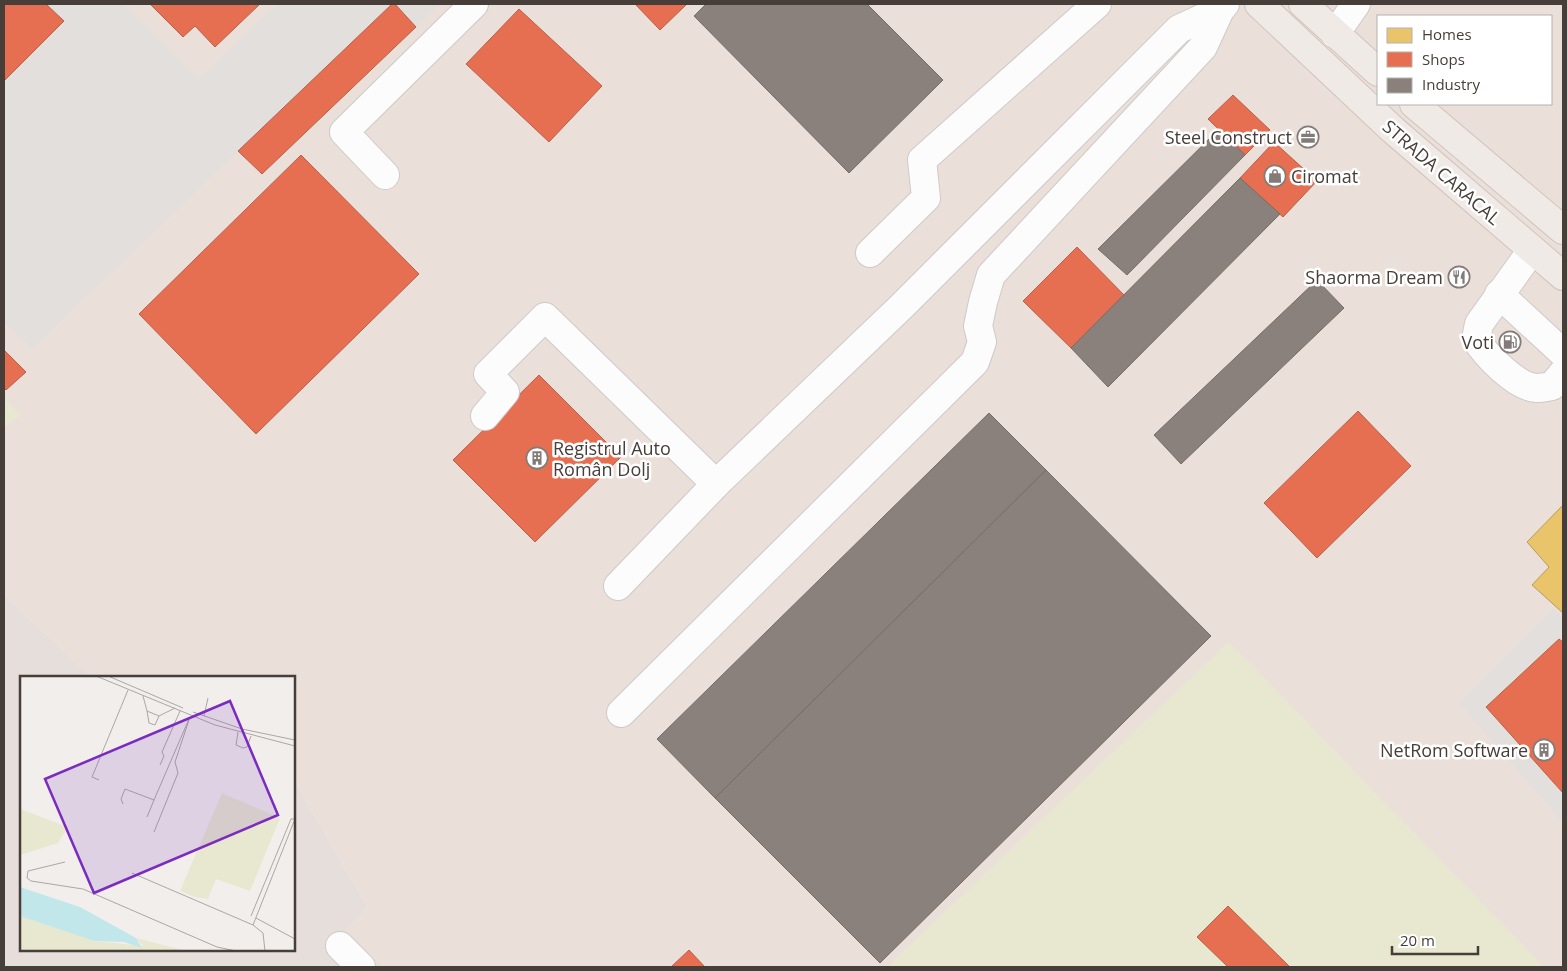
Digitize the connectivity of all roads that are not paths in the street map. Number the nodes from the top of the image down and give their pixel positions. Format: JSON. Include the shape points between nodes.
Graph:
{"nodes":[{"id":1,"x":474,"y":4,"type":"edge"},
{"id":2,"x":1097,"y":4,"type":"edge"},
{"id":3,"x":1259,"y":4,"type":"edge"},
{"id":4,"x":1303,"y":4,"type":"edge"},
{"id":5,"x":1356,"y":4,"type":"edge"},
{"id":6,"x":1223,"y":7,"type":"edge"},
{"id":7,"x":1335,"y":34,"type":"junction"},
{"id":8,"x":1377,"y":71,"type":"edge"},
{"id":9,"x":1415,"y":105,"type":"edge"},
{"id":10,"x":385,"y":175,"type":"dead end"},
{"id":11,"x":1563,"y":230,"type":"edge"},
{"id":12,"x":1532,"y":250,"type":"junction"},
{"id":13,"x":870,"y":253,"type":"dead end"},
{"id":14,"x":1563,"y":276,"type":"edge"},
{"id":15,"x":1499,"y":294,"type":"junction"},
{"id":16,"x":1563,"y":353,"type":"edge"},
{"id":17,"x":1563,"y":373,"type":"edge"},
{"id":18,"x":485,"y":416,"type":"dead end"},
{"id":19,"x":716,"y":484,"type":"junction"},
{"id":20,"x":618,"y":586,"type":"dead end"},
{"id":21,"x":621,"y":713,"type":"dead end"},
{"id":22,"x":340,"y":946,"type":"dead end"},
{"id":23,"x":361,"y":967,"type":"edge"}],
"edges":[{"from":1,"to":10,"type":"street","via":[[344,132]]},
{"from":2,"to":13,"type":"street","via":[[922,160],[926,198]]},
{"from":3,"to":12,"type":"main road","name":"STRADA CARACAL","via":[[1393,130]]},
{"from":4,"to":7,"type":"main road"},
{"from":5,"to":7,"type":"street"},
{"from":6,"to":19,"type":"street","via":[[1179,28],[902,306]]},
{"from":6,"to":21,"type":"street","via":[[1203,47],[991,274],[978,326],[982,342],[976,362]]},
{"from":7,"to":8,"type":"main road"},
{"from":9,"to":11,"type":"main road","name":"STRADA CARACAL"},
{"from":12,"to":14,"type":"main road","name":"STRADA CARACAL"},
{"from":12,"to":15,"type":"street"},
{"from":15,"to":16,"type":"street"},
{"from":15,"to":17,"type":"street","via":[[1479,324],[1476,340],[1483,352],[1521,383],[1535,388],[1552,386]]},
{"from":18,"to":19,"type":"street","via":[[505,392],[488,374],[545,317]]},
{"from":19,"to":20,"type":"street"},
{"from":22,"to":23,"type":"street"}]}
